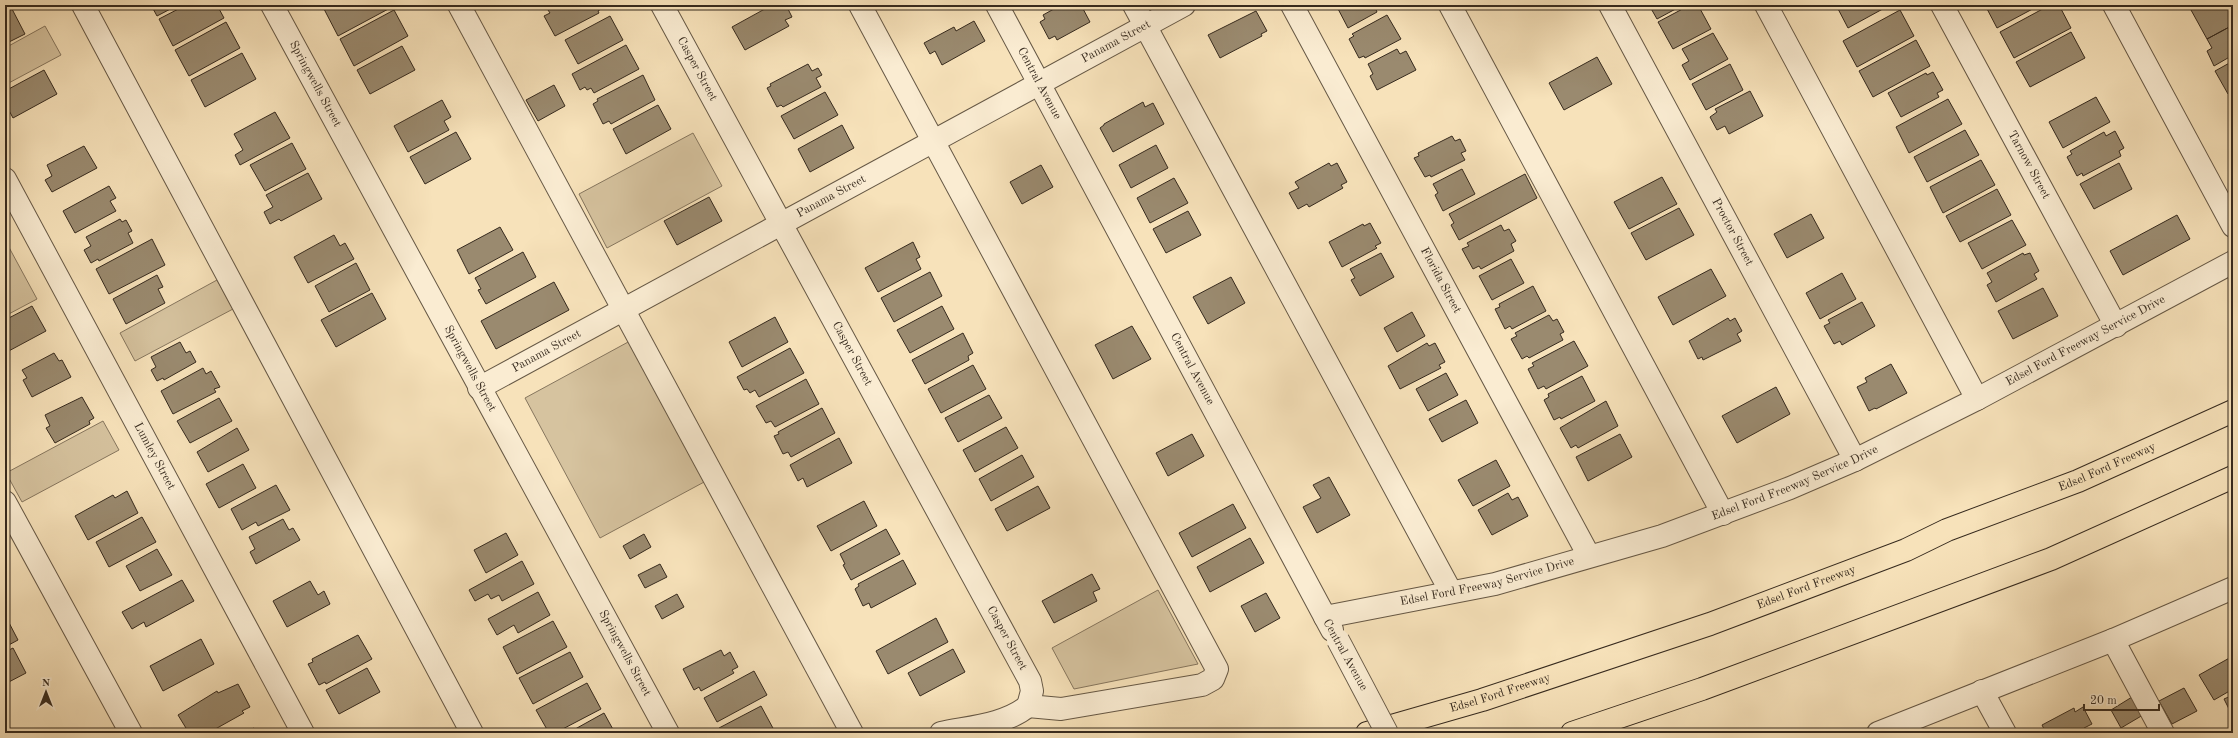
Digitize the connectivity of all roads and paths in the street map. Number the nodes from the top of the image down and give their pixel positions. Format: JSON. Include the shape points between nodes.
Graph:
{"nodes":[{"id":1,"x":83,"y":5,"type":"edge"},
{"id":2,"x":272,"y":5,"type":"edge"},
{"id":3,"x":459,"y":5,"type":"edge"},
{"id":4,"x":662,"y":5,"type":"edge"},
{"id":5,"x":860,"y":5,"type":"edge"},
{"id":6,"x":997,"y":5,"type":"edge"},
{"id":7,"x":1134,"y":5,"type":"edge"},
{"id":8,"x":1184,"y":5,"type":"edge"},
{"id":9,"x":1292,"y":5,"type":"edge"},
{"id":10,"x":1450,"y":5,"type":"edge"},
{"id":11,"x":1610,"y":5,"type":"edge"},
{"id":12,"x":1766,"y":5,"type":"edge"},
{"id":13,"x":1942,"y":5,"type":"edge"},
{"id":14,"x":2114,"y":5,"type":"edge"},
{"id":15,"x":1146,"y":26,"type":"junction"},
{"id":16,"x":1040,"y":85,"type":"junction"},
{"id":17,"x":934,"y":141,"type":"junction"},
{"id":18,"x":5,"y":179,"type":"edge"},
{"id":19,"x":781,"y":224,"type":"junction"},
{"id":20,"x":2233,"y":226,"type":"edge"},
{"id":21,"x":2233,"y":262,"type":"edge"},
{"id":22,"x":624,"y":309,"type":"junction"},
{"id":23,"x":2116,"y":326,"type":"junction"},
{"id":24,"x":479,"y":388,"type":"junction"},
{"id":25,"x":1977,"y":399,"type":"junction"},
{"id":26,"x":2233,"y":411,"type":"edge"},
{"id":27,"x":1855,"y":460,"type":"junction"},
{"id":28,"x":2233,"y":477,"type":"edge"},
{"id":29,"x":5,"y":502,"type":"edge"},
{"id":30,"x":1723,"y":514,"type":"junction"},
{"id":31,"x":1589,"y":556,"type":"junction"},
{"id":32,"x":2233,"y":588,"type":"edge"},
{"id":33,"x":1451,"y":592,"type":"junction"},
{"id":34,"x":1324,"y":617,"type":"junction"},
{"id":35,"x":2113,"y":640,"type":"junction"},
{"id":36,"x":1982,"y":691,"type":"junction"},
{"id":37,"x":1028,"y":706,"type":"junction"},
{"id":38,"x":131,"y":733,"type":"edge"},
{"id":39,"x":303,"y":733,"type":"edge"},
{"id":40,"x":472,"y":733,"type":"edge"},
{"id":41,"x":668,"y":733,"type":"edge"},
{"id":42,"x":852,"y":733,"type":"edge"},
{"id":43,"x":941,"y":733,"type":"edge"},
{"id":44,"x":1367,"y":733,"type":"edge"},
{"id":45,"x":1388,"y":733,"type":"edge"},
{"id":46,"x":1572,"y":733,"type":"edge"},
{"id":47,"x":1878,"y":733,"type":"edge"},
{"id":48,"x":2005,"y":733,"type":"edge"},
{"id":49,"x":2163,"y":733,"type":"edge"}],
"edges":[{"from":1,"to":40,"type":"street"},
{"from":2,"to":24,"type":"street","name":"Springwells Street"},
{"from":3,"to":22,"type":"street"},
{"from":4,"to":19,"type":"street","name":"Casper Street"},
{"from":5,"to":17,"type":"street"},
{"from":6,"to":16,"type":"street","name":"Central Avenue"},
{"from":7,"to":15,"type":"street"},
{"from":8,"to":15,"type":"street","name":"Panama Street"},
{"from":9,"to":31,"type":"street","name":"Florida Street"},
{"from":10,"to":30,"type":"street"},
{"from":11,"to":27,"type":"street","name":"Proctor Street"},
{"from":12,"to":25,"type":"street"},
{"from":13,"to":23,"type":"street","name":"Tarnow Street"},
{"from":14,"to":20,"type":"street"},
{"from":15,"to":16,"type":"street","name":"Panama Street"},
{"from":15,"to":33,"type":"street"},
{"from":16,"to":17,"type":"street","name":"Panama Street"},
{"from":16,"to":34,"type":"street","name":"Central Avenue"},
{"from":17,"to":19,"type":"street","name":"Panama Street"},
{"from":17,"to":37,"type":"street","via":[[1217,669],[1213,679],[1202,685],[1061,709]]},
{"from":18,"to":39,"type":"street","name":"Lumley Street"},
{"from":19,"to":22,"type":"street","name":"Panama Street"},
{"from":19,"to":37,"type":"street","name":"Casper Street","via":[[1030,681],[1032,691]]},
{"from":21,"to":23,"type":"street","name":"Edsel Ford Freeway Service Drive"},
{"from":22,"to":24,"type":"street","name":"Panama Street"},
{"from":22,"to":42,"type":"street"},
{"from":23,"to":25,"type":"street","name":"Edsel Ford Freeway Service Drive"},
{"from":24,"to":41,"type":"street","name":"Springwells Street"},
{"from":25,"to":27,"type":"street","name":"Edsel Ford Freeway Service Drive"},
{"from":26,"to":44,"type":"highway","name":"Edsel Ford Freeway","via":[[2078,481],[1946,530],[1906,550],[1717,622],[1482,700]]},
{"from":27,"to":30,"type":"street","name":"Edsel Ford Freeway Service Drive"},
{"from":28,"to":46,"type":"highway","via":[[2050,559],[1702,689]]},
{"from":29,"to":38,"type":"street"},
{"from":30,"to":31,"type":"street","name":"Edsel Ford Freeway Service Drive","via":[[1662,536]]},
{"from":31,"to":33,"type":"street","name":"Edsel Ford Freeway Service Drive","via":[[1495,584]]},
{"from":32,"to":35,"type":"street"},
{"from":33,"to":34,"type":"street","name":"Edsel Ford Freeway Service Drive"},
{"from":34,"to":45,"type":"street","name":"Central Avenue","bridge":true},
{"from":35,"to":36,"type":"street"},
{"from":35,"to":49,"type":"street"},
{"from":36,"to":47,"type":"street"},
{"from":36,"to":48,"type":"street"},
{"from":37,"to":43,"type":"street","via":[[1007,718]]}]}
